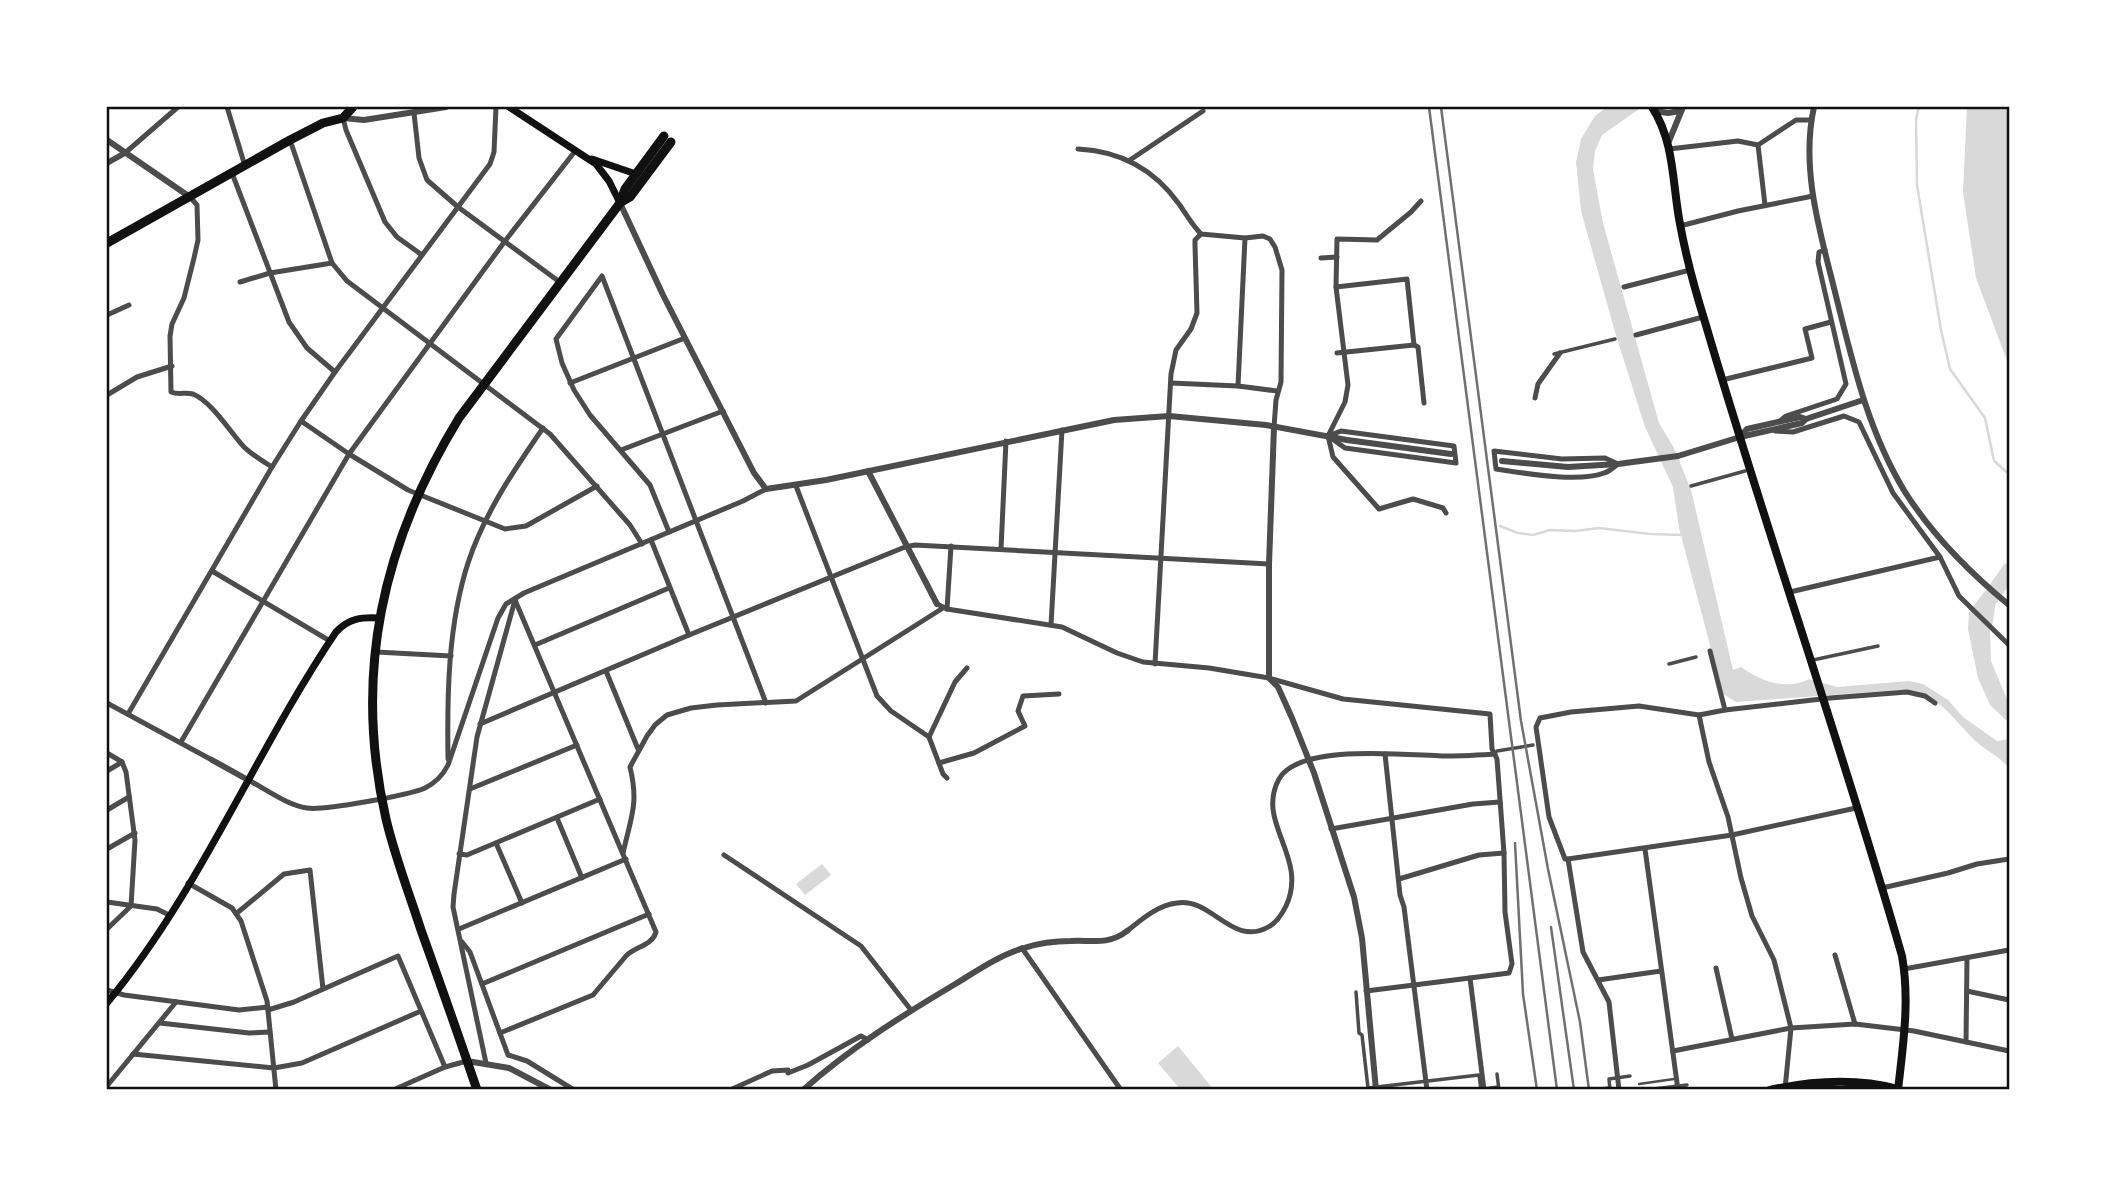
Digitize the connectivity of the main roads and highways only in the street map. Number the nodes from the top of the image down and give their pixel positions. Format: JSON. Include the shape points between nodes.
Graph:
{"nodes":[{"id":1,"x":353,"y":107,"type":"edge"},
{"id":2,"x":509,"y":107,"type":"edge"},
{"id":3,"x":1654,"y":109,"type":"edge"},
{"id":4,"x":588,"y":158,"type":"junction"},
{"id":5,"x":636,"y":174,"type":"junction"},
{"id":6,"x":620,"y":203,"type":"junction"},
{"id":7,"x":107,"y":243,"type":"edge"},
{"id":8,"x":379,"y":618,"type":"junction"},
{"id":9,"x":107,"y":1003,"type":"edge"},
{"id":10,"x":1785,"y":1088,"type":"edge"},
{"id":11,"x":477,"y":1090,"type":"edge"},
{"id":12,"x":1770,"y":1090,"type":"edge"},
{"id":13,"x":1811,"y":1090,"type":"edge"},
{"id":14,"x":1872,"y":1090,"type":"edge"},
{"id":15,"x":1888,"y":1090,"type":"edge"},
{"id":16,"x":1900,"y":1090,"type":"edge"}],
"edges":[{"from":1,"to":7,"type":"highway","via":[[344,118],[290,140]]},
{"from":2,"to":4,"type":"main road"},
{"from":3,"to":16,"type":"main road","via":[[1669,145],[1680,226],[1703,317],[1905,969]]},
{"from":4,"to":5,"type":"main road"},
{"from":4,"to":6,"type":"main road","via":[[603,173]]},
{"from":5,"to":6,"type":"highway"},
{"from":5,"to":6,"type":"highway","via":[[668,139],[630,197]]},
{"from":6,"to":8,"type":"highway","via":[[446,439],[394,555]]},
{"from":8,"to":9,"type":"main road","via":[[347,622],[330,641],[169,915]]},
{"from":8,"to":11,"type":"highway","via":[[374,737],[382,798],[396,857]]},
{"from":10,"to":12,"type":"main road"},
{"from":10,"to":16,"type":"main road","via":[[1804,1083],[1853,1083]]},
{"from":13,"to":14,"type":"main road"},
{"from":15,"to":16,"type":"main road"}]}
